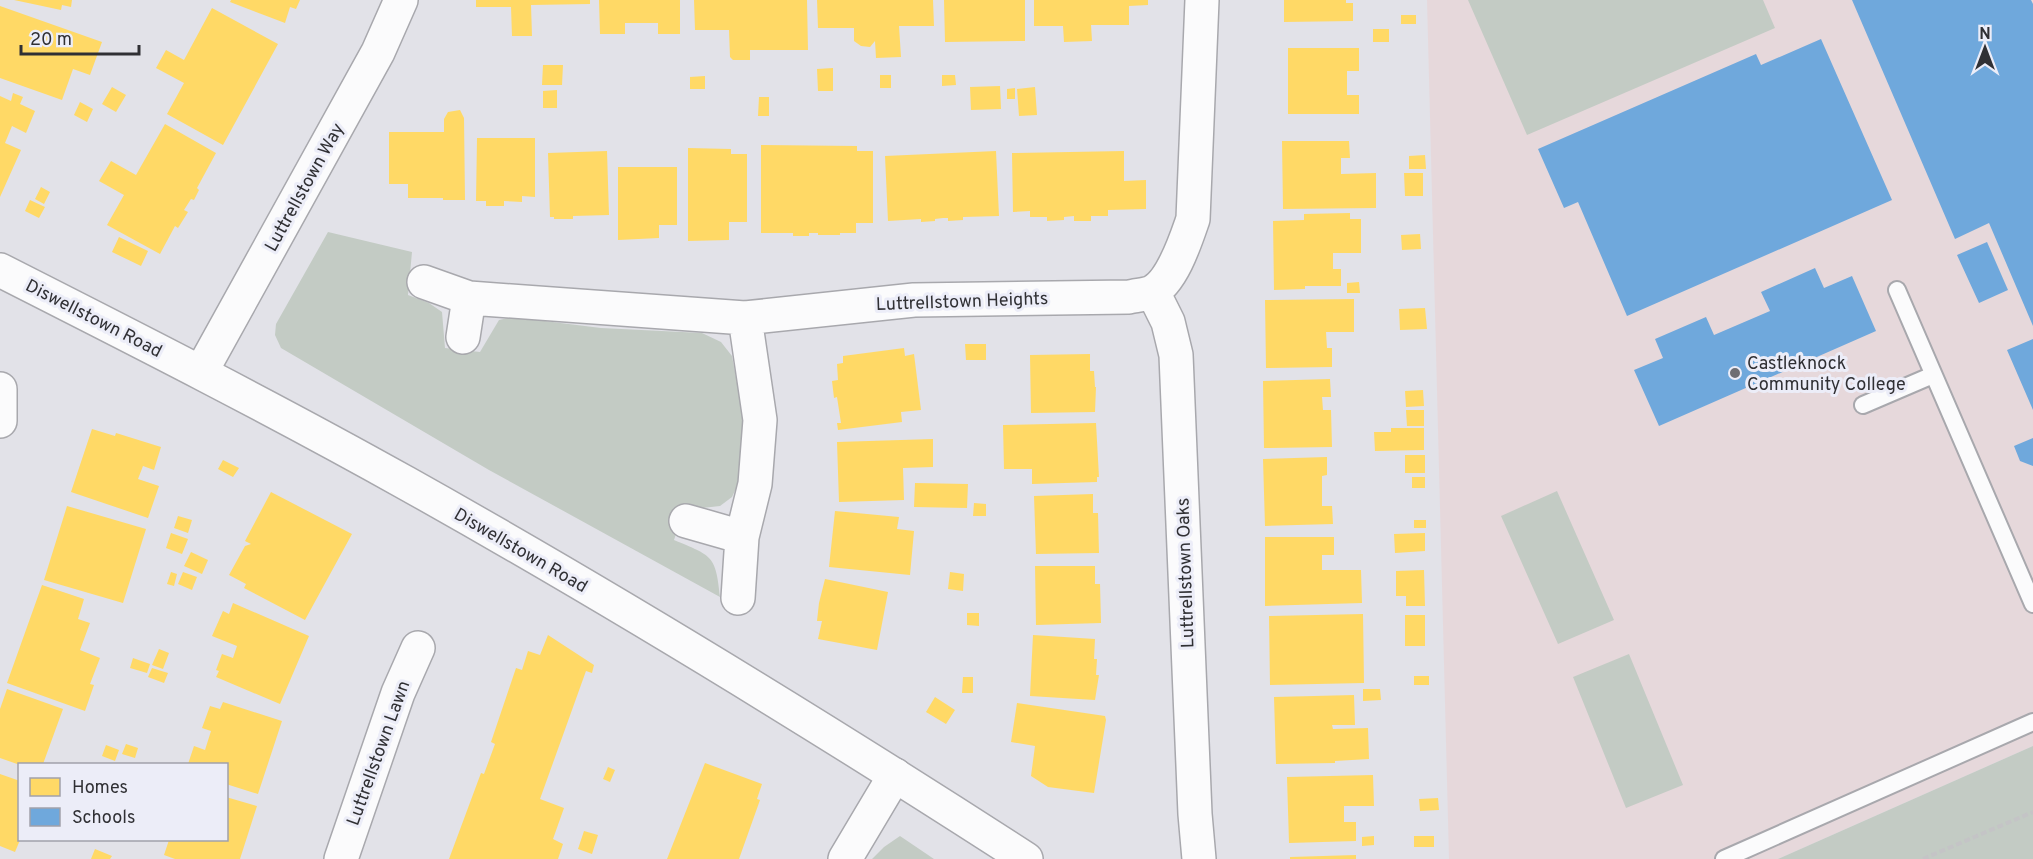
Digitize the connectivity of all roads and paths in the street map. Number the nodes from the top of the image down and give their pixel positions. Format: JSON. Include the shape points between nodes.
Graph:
{"nodes":[{"id":1,"x":401,"y":0,"type":"edge"},
{"id":2,"x":1202,"y":0,"type":"edge"},
{"id":3,"x":0,"y":270,"type":"edge"},
{"id":4,"x":424,"y":282,"type":"dead end"},
{"id":5,"x":1897,"y":290,"type":"dead end"},
{"id":6,"x":1153,"y":291,"type":"junction"},
{"id":7,"x":469,"y":298,"type":"junction"},
{"id":8,"x":745,"y":318,"type":"junction"},
{"id":9,"x":463,"y":337,"type":"dead end"},
{"id":10,"x":201,"y":372,"type":"junction"},
{"id":11,"x":1933,"y":375,"type":"junction"},
{"id":12,"x":0,"y":389,"type":"edge"},
{"id":13,"x":1863,"y":405,"type":"dead end"},
{"id":14,"x":0,"y":421,"type":"edge"},
{"id":15,"x":686,"y":522,"type":"dead end"},
{"id":16,"x":742,"y":537,"type":"junction"},
{"id":17,"x":738,"y":598,"type":"dead end"},
{"id":18,"x":2033,"y":604,"type":"edge"},
{"id":19,"x":418,"y":648,"type":"dead end"},
{"id":20,"x":2033,"y":722,"type":"edge"},
{"id":21,"x":896,"y":775,"type":"junction"},
{"id":22,"x":2033,"y":812,"type":"edge"},
{"id":23,"x":340,"y":859,"type":"edge"},
{"id":24,"x":845,"y":859,"type":"edge"},
{"id":25,"x":1026,"y":859,"type":"edge"},
{"id":26,"x":1199,"y":859,"type":"edge"},
{"id":27,"x":1724,"y":859,"type":"edge"},
{"id":28,"x":1923,"y":859,"type":"edge"}],
"edges":[{"from":1,"to":10,"type":"street","name":"Luttrellstown Way","via":[[378,52]]},
{"from":2,"to":6,"type":"street","via":[[1193,219],[1182,252]]},
{"from":3,"to":10,"type":"street","name":"Diswellstown Road"},
{"from":4,"to":7,"type":"street","name":"Luttrellstown Heights"},
{"from":5,"to":11,"type":"lane"},
{"from":6,"to":8,"type":"street","name":"Luttrellstown Heights","via":[[1130,297],[914,300]]},
{"from":6,"to":26,"type":"street","name":"Luttrellstown Oaks","via":[[1168,322],[1176,355]]},
{"from":7,"to":8,"type":"street","name":"Luttrellstown Heights"},
{"from":7,"to":9,"type":"street"},
{"from":8,"to":16,"type":"street","via":[[760,420],[755,484]]},
{"from":10,"to":21,"type":"street","name":"Diswellstown Road","via":[[406,483],[686,646]]},
{"from":11,"to":13,"type":"lane"},
{"from":11,"to":18,"type":"lane"},
{"from":12,"to":14,"type":"street"},
{"from":15,"to":16,"type":"street"},
{"from":16,"to":17,"type":"street"},
{"from":19,"to":23,"type":"street","name":"Luttrellstown Lawn","via":[[398,693]]},
{"from":20,"to":27,"type":"lane"},
{"from":21,"to":24,"type":"street"},
{"from":21,"to":25,"type":"street","name":"Diswellstown Road"},
{"from":22,"to":28,"type":"path"}]}
